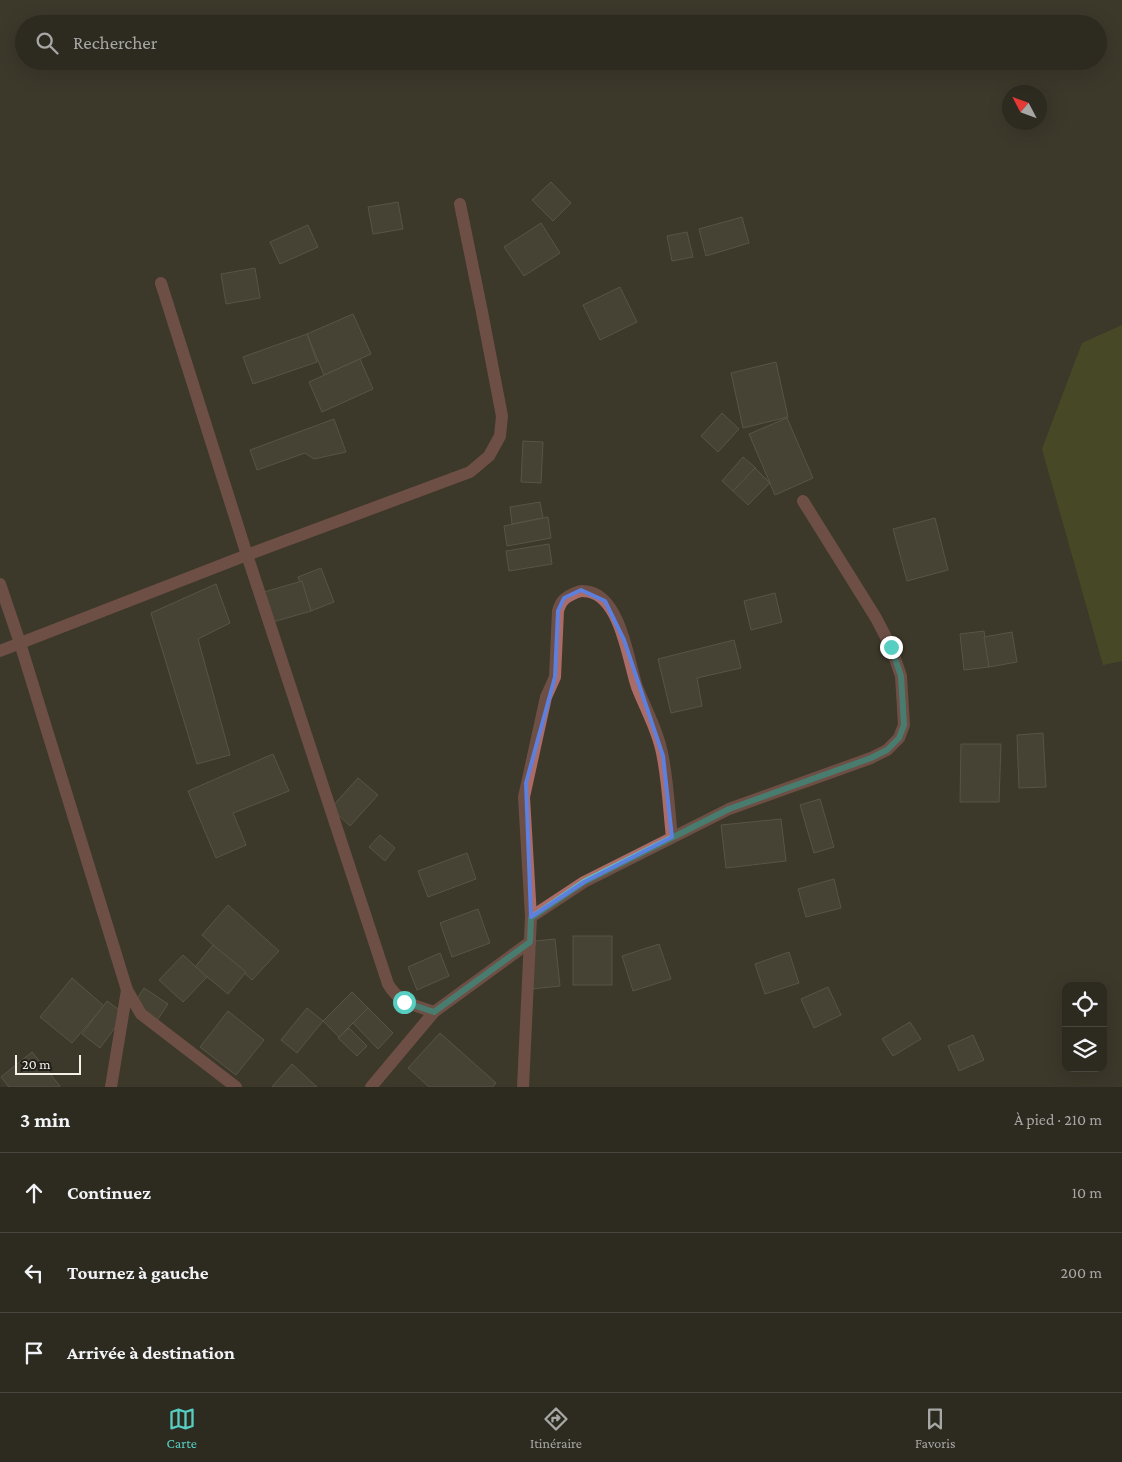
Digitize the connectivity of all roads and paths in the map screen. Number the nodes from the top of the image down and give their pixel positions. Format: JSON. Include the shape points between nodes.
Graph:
{"nodes":[{"id":1,"x":460,"y":204,"type":"dead end"},
{"id":2,"x":162,"y":283,"type":"dead end"},
{"id":3,"x":803,"y":501,"type":"dead end"},
{"id":4,"x":247,"y":555,"type":"junction"},
{"id":5,"x":0,"y":584,"type":"edge"},
{"id":6,"x":20,"y":643,"type":"junction"},
{"id":7,"x":0,"y":651,"type":"edge"},
{"id":8,"x":672,"y":837,"type":"junction"},
{"id":9,"x":531,"y":918,"type":"junction"},
{"id":10,"x":530,"y":942,"type":"junction"},
{"id":11,"x":127,"y":990,"type":"junction"},
{"id":12,"x":434,"y":1012,"type":"junction"},
{"id":13,"x":111,"y":1087,"type":"edge"},
{"id":14,"x":236,"y":1087,"type":"edge"},
{"id":15,"x":371,"y":1087,"type":"edge"},
{"id":16,"x":523,"y":1087,"type":"edge"}],
"edges":[{"from":1,"to":4,"type":"street","via":[[502,416],[500,436],[489,456],[470,472]]},
{"from":2,"to":4,"type":"street"},
{"from":3,"to":8,"type":"street","via":[[891,647],[901,676],[904,725],[899,738],[887,750],[871,758],[729,809]]},
{"from":4,"to":6,"type":"street"},
{"from":4,"to":12,"type":"street","via":[[388,984],[404,1002]]},
{"from":5,"to":6,"type":"street"},
{"from":6,"to":7,"type":"street"},
{"from":6,"to":11,"type":"street"},
{"from":8,"to":9,"type":"street","via":[[584,882]]},
{"from":8,"to":9,"type":"street","via":[[663,756],[624,640],[605,601],[596,594],[581,590],[564,598],[558,610],[555,677],[546,697],[526,783],[524,797]]},
{"from":9,"to":10,"type":"street"},
{"from":10,"to":12,"type":"street"},
{"from":10,"to":16,"type":"street"},
{"from":11,"to":13,"type":"street"},
{"from":11,"to":14,"type":"street","via":[[140,1014]]},
{"from":12,"to":15,"type":"street"}]}
